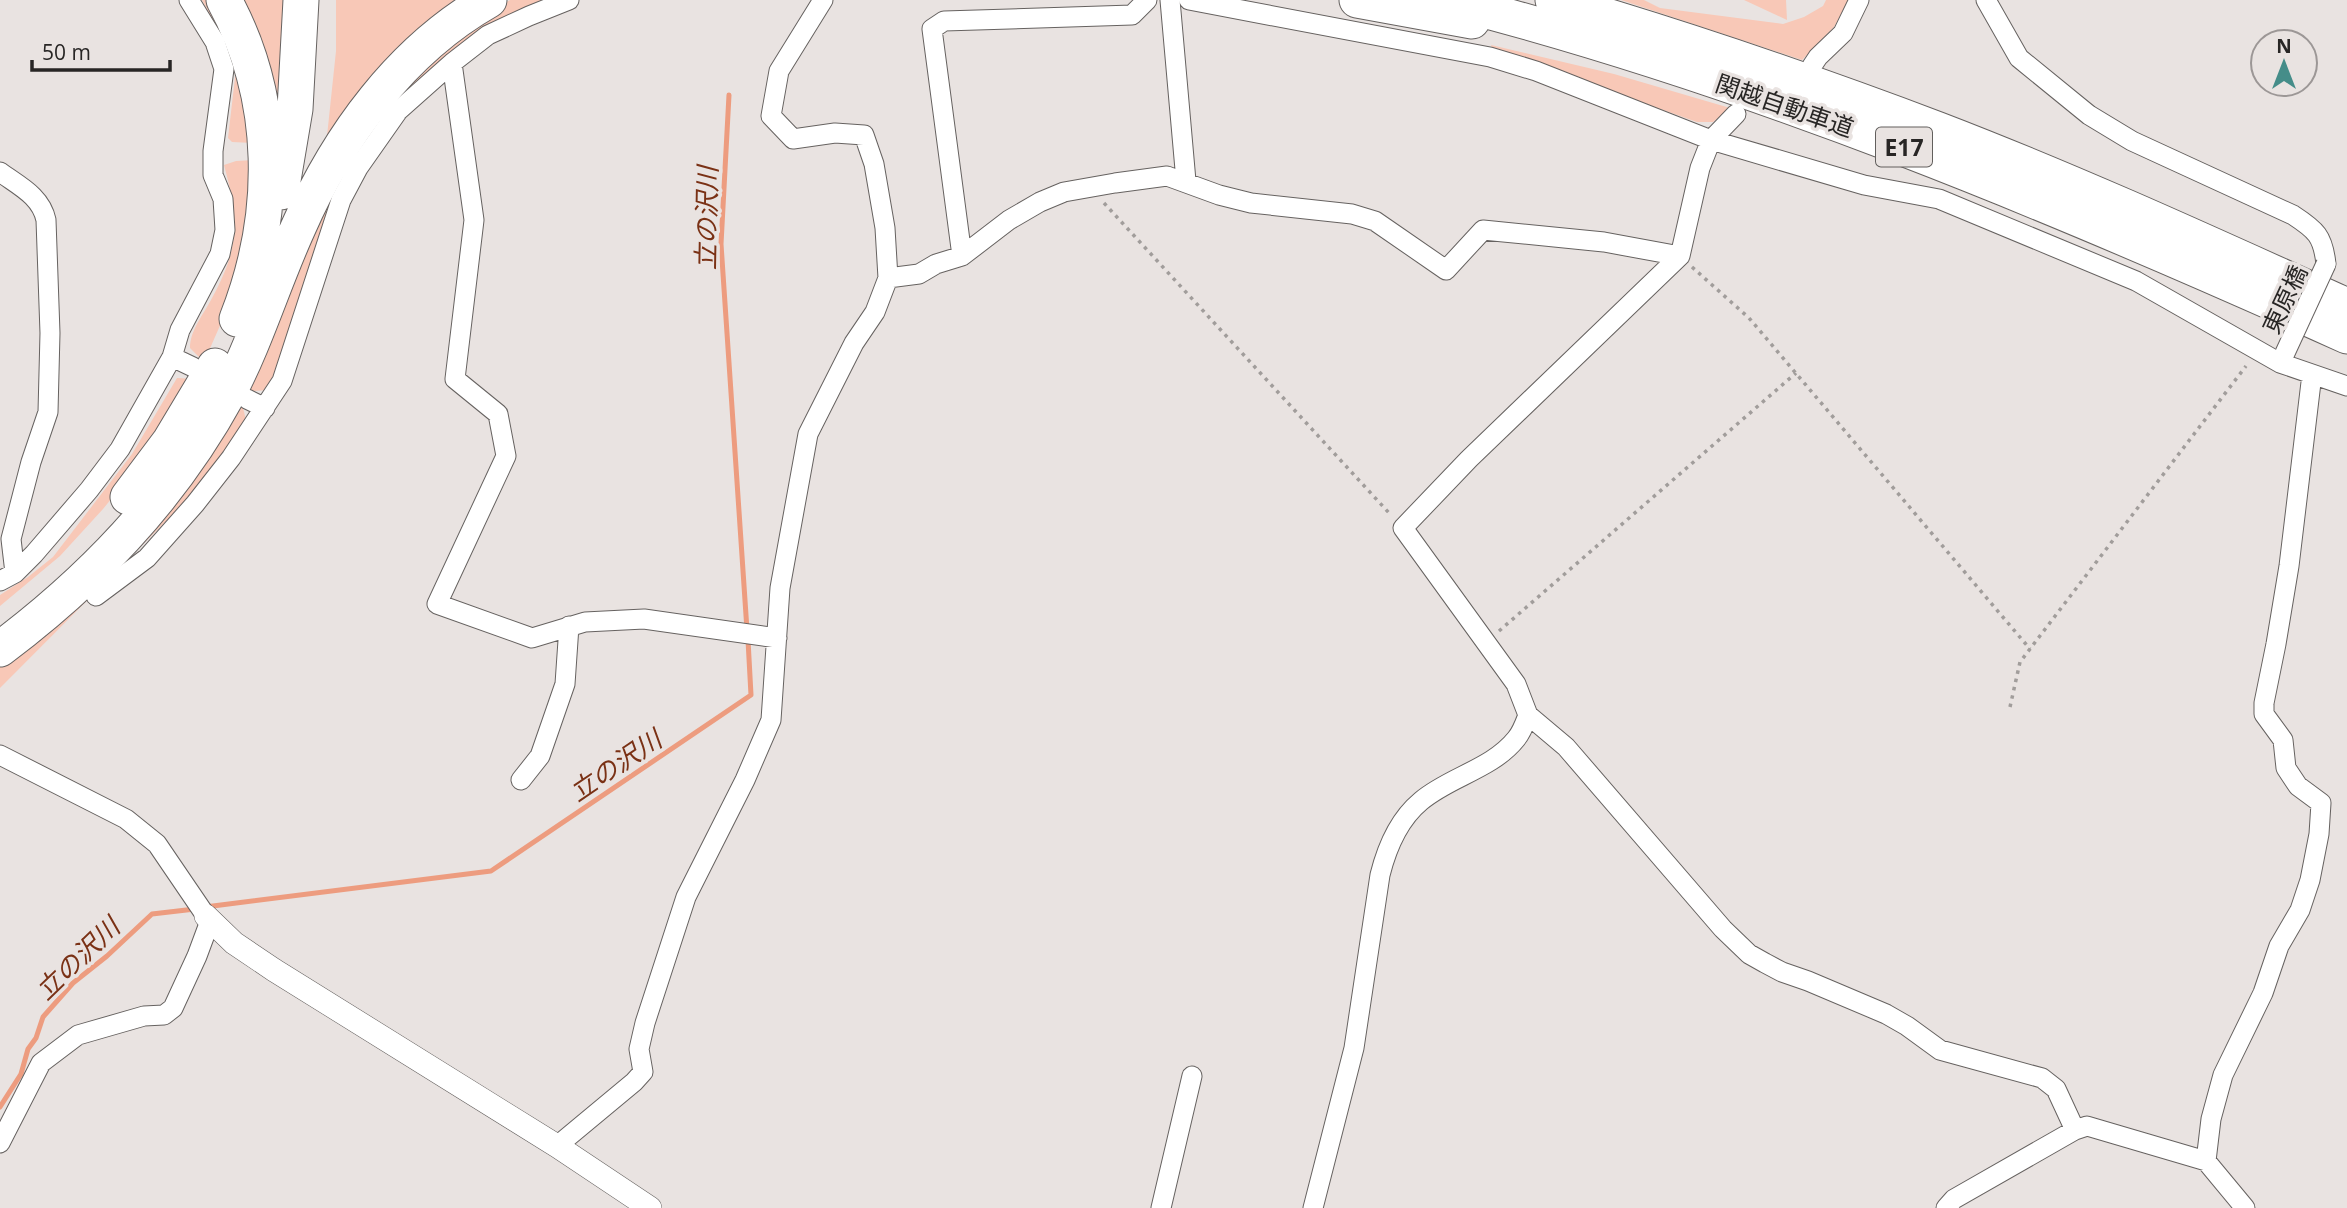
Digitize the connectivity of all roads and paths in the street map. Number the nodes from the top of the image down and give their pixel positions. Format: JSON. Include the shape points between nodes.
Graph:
{"nodes":[{"id":1,"x":189,"y":0,"type":"edge"},
{"id":2,"x":224,"y":0,"type":"edge"},
{"id":3,"x":301,"y":0,"type":"edge"},
{"id":4,"x":321,"y":0,"type":"edge"},
{"id":5,"x":489,"y":0,"type":"edge"},
{"id":6,"x":569,"y":0,"type":"edge"},
{"id":7,"x":823,"y":0,"type":"edge"},
{"id":8,"x":1147,"y":0,"type":"edge"},
{"id":9,"x":1170,"y":0,"type":"edge"},
{"id":10,"x":1189,"y":0,"type":"edge"},
{"id":11,"x":1357,"y":0,"type":"edge"},
{"id":12,"x":1446,"y":0,"type":"edge"},
{"id":13,"x":1553,"y":0,"type":"edge"},
{"id":14,"x":1859,"y":0,"type":"edge"},
{"id":15,"x":1986,"y":0,"type":"edge"},
{"id":16,"x":452,"y":63,"type":"junction"},
{"id":17,"x":1812,"y":66,"type":"dead end"},
{"id":18,"x":1693,"y":73,"type":"junction"},
{"id":19,"x":1736,"y":114,"type":"dead end"},
{"id":20,"x":1711,"y":140,"type":"junction"},
{"id":21,"x":0,"y":172,"type":"edge"},
{"id":22,"x":1186,"y":181,"type":"junction"},
{"id":23,"x":1109,"y":184,"type":"junction"},
{"id":24,"x":962,"y":256,"type":"junction"},
{"id":25,"x":1680,"y":256,"type":"junction"},
{"id":26,"x":888,"y":278,"type":"junction"},
{"id":27,"x":264,"y":281,"type":"junction"},
{"id":28,"x":2347,"y":306,"type":"edge"},
{"id":29,"x":2347,"y":336,"type":"edge"},
{"id":30,"x":2258,"y":350,"type":"junction"},
{"id":31,"x":172,"y":357,"type":"junction"},
{"id":32,"x":2283,"y":358,"type":"junction"},
{"id":33,"x":193,"y":368,"type":"dead end"},
{"id":34,"x":1796,"y":373,"type":"junction"},
{"id":35,"x":2312,"y":374,"type":"junction"},
{"id":36,"x":2347,"y":386,"type":"edge"},
{"id":37,"x":247,"y":399,"type":"dead end"},
{"id":38,"x":265,"y":408,"type":"junction"},
{"id":39,"x":1403,"y":528,"type":"junction"},
{"id":40,"x":8,"y":577,"type":"edge"},
{"id":41,"x":96,"y":596,"type":"dead end"},
{"id":42,"x":0,"y":621,"type":"edge"},
{"id":43,"x":569,"y":626,"type":"junction"},
{"id":44,"x":777,"y":638,"type":"junction"},
{"id":45,"x":1486,"y":643,"type":"junction"},
{"id":46,"x":0,"y":649,"type":"edge"},
{"id":47,"x":2030,"y":649,"type":"junction"},
{"id":48,"x":2010,"y":707,"type":"dead end"},
{"id":49,"x":1528,"y":715,"type":"junction"},
{"id":50,"x":0,"y":755,"type":"edge"},
{"id":51,"x":521,"y":780,"type":"dead end"},
{"id":52,"x":208,"y":919,"type":"junction"},
{"id":53,"x":1192,"y":1076,"type":"dead end"},
{"id":54,"x":2075,"y":1130,"type":"junction"},
{"id":55,"x":0,"y":1143,"type":"edge"},
{"id":56,"x":557,"y":1146,"type":"junction"},
{"id":57,"x":2206,"y":1161,"type":"junction"},
{"id":58,"x":650,"y":1208,"type":"edge"},
{"id":59,"x":1161,"y":1208,"type":"edge"},
{"id":60,"x":1313,"y":1208,"type":"edge"},
{"id":61,"x":1946,"y":1208,"type":"edge"},
{"id":62,"x":2245,"y":1208,"type":"edge"}],
"edges":[{"from":1,"to":31,"type":"street","via":[[215,42],[224,69],[213,175],[223,199],[225,230],[220,254],[180,330]]},
{"from":2,"to":27,"type":"highway","via":[[251,60],[265,131]]},
{"from":3,"to":27,"type":"highway","via":[[289,153]]},
{"from":4,"to":27,"type":"highway","via":[[312,137],[305,175]]},
{"from":5,"to":27,"type":"highway","via":[[412,58],[384,89],[358,122]]},
{"from":6,"to":16,"type":"street","via":[[488,36]]},
{"from":7,"to":26,"type":"street","via":[[779,71],[771,116],[793,139],[835,133],[864,135],[885,228]]},
{"from":8,"to":24,"type":"street","via":[[1132,15],[944,21],[933,29]]},
{"from":9,"to":22,"type":"street"},
{"from":10,"to":20,"type":"street","via":[[1490,57]]},
{"from":11,"to":18,"type":"highway","via":[[1498,26]]},
{"from":12,"to":18,"type":"highway","name":"関越自動車道","number":"E17"},
{"from":13,"to":28,"type":"highway","name":"関越自動車道","number":"E17","via":[[1707,47],[1941,131]]},
{"from":14,"to":17,"type":"street","via":[[1843,33]]},
{"from":15,"to":32,"type":"street","name":"東原橋","bridge":true,"via":[[2019,58],[2089,115],[2132,141],[2293,215],[2322,241],[2326,264]]},
{"from":16,"to":38,"type":"street","via":[[398,111],[358,168],[341,200],[282,381]]},
{"from":16,"to":43,"type":"street","via":[[474,220],[455,379],[498,414],[506,456],[437,604],[532,638]]},
{"from":18,"to":29,"type":"highway","name":"関越自動車道","number":"E17","via":[[1929,157]]},
{"from":19,"to":20,"type":"street"},
{"from":20,"to":25,"type":"street"},
{"from":20,"to":30,"type":"street","via":[[1864,185],[1939,199],[2136,281]]},
{"from":21,"to":40,"type":"street","via":[[44,209],[50,333],[48,412],[11,539]]},
{"from":22,"to":23,"type":"street","via":[[1167,176]]},
{"from":22,"to":25,"type":"street","via":[[1251,203],[1374,221],[1446,270],[1483,230],[1604,242]]},
{"from":23,"to":24,"type":"street","via":[[1064,192],[1040,202]]},
{"from":23,"to":39,"type":"path","via":[[1104,203]]},
{"from":24,"to":26,"type":"street","via":[[919,274]]},
{"from":25,"to":34,"type":"path","via":[[1749,318]]},
{"from":25,"to":39,"type":"street","via":[[1469,458]]},
{"from":26,"to":44,"type":"street","via":[[875,312],[808,434],[780,588]]},
{"from":27,"to":42,"type":"highway","via":[[144,478],[88,543]]},
{"from":27,"to":46,"type":"highway","via":[[244,361],[184,464],[102,561]]},
{"from":30,"to":32,"type":"street"},
{"from":30,"to":47,"type":"path"},
{"from":31,"to":33,"type":"street"},
{"from":31,"to":40,"type":"street","via":[[120,449],[34,554]]},
{"from":32,"to":35,"type":"street"},
{"from":34,"to":45,"type":"path"},
{"from":34,"to":47,"type":"path"},
{"from":35,"to":36,"type":"street"},
{"from":35,"to":57,"type":"street","via":[[2289,566],[2264,714],[2283,740],[2286,768],[2298,786],[2321,803],[2319,834],[2300,910],[2279,946],[2263,993],[2223,1075]]},
{"from":37,"to":38,"type":"street"},
{"from":38,"to":41,"type":"street","via":[[195,504],[147,558]]},
{"from":39,"to":45,"type":"street"},
{"from":43,"to":44,"type":"street","via":[[644,619]]},
{"from":43,"to":51,"type":"street","via":[[565,684],[540,757]]},
{"from":44,"to":56,"type":"street","via":[[772,720],[685,897],[645,1023],[639,1049],[643,1072]]},
{"from":45,"to":49,"type":"street","via":[[1516,684]]},
{"from":47,"to":48,"type":"path","via":[[2020,662]]},
{"from":49,"to":54,"type":"street","via":[[1566,747],[1749,954],[1886,1014],[1940,1049],[2042,1078],[2056,1089]]},
{"from":49,"to":60,"type":"street","via":[[1516,740],[1419,802],[1387,848],[1354,1048]]},
{"from":50,"to":52,"type":"street","via":[[126,819],[157,844]]},
{"from":52,"to":55,"type":"street","via":[[173,1008],[164,1015],[144,1016],[78,1035],[50,1054]]},
{"from":52,"to":56,"type":"street","via":[[274,970]]},
{"from":53,"to":59,"type":"street"},
{"from":54,"to":57,"type":"street","via":[[2087,1126]]},
{"from":54,"to":61,"type":"street","via":[[1954,1199]]},
{"from":56,"to":58,"type":"street"},
{"from":57,"to":62,"type":"street"}]}
